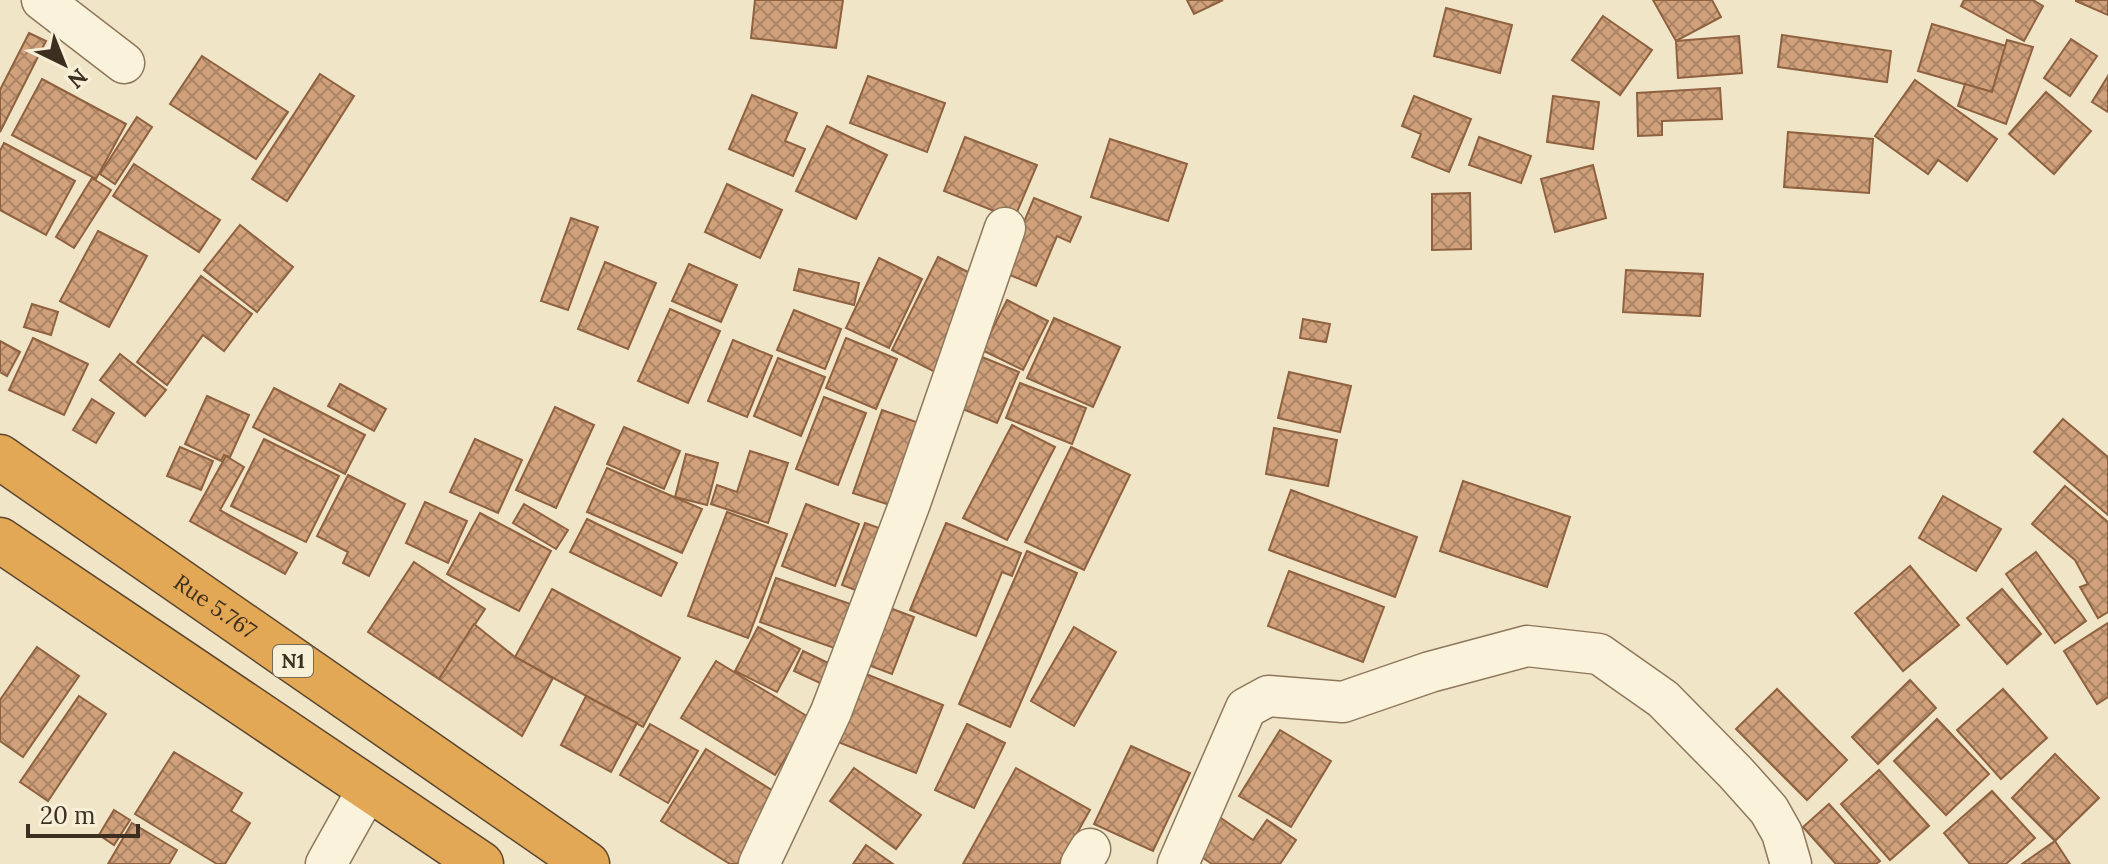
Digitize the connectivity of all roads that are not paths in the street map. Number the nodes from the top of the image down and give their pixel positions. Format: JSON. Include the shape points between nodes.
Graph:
{"nodes":[{"id":1,"x":42,"y":0,"type":"edge"},
{"id":2,"x":124,"y":63,"type":"dead end"},
{"id":3,"x":1005,"y":228,"type":"dead end"},
{"id":4,"x":0,"y":457,"type":"edge"},
{"id":5,"x":0,"y":540,"type":"edge"},
{"id":6,"x":369,"y":787,"type":"junction"},
{"id":7,"x":326,"y":864,"type":"edge"},
{"id":8,"x":481,"y":864,"type":"edge"},
{"id":9,"x":587,"y":864,"type":"edge"},
{"id":10,"x":759,"y":864,"type":"edge"},
{"id":11,"x":1178,"y":864,"type":"edge"},
{"id":12,"x":1791,"y":864,"type":"edge"}],
"edges":[{"from":1,"to":2,"type":"street"},
{"from":3,"to":10,"type":"street","via":[[831,712]]},
{"from":4,"to":9,"type":"highway","name":"Rue 5.767","number":"N1"},
{"from":5,"to":6,"type":"highway"},
{"from":6,"to":7,"type":"street"},
{"from":6,"to":8,"type":"highway"},
{"from":11,"to":12,"type":"street","via":[[1246,708],[1268,696],[1343,702],[1527,646],[1599,654],[1663,699],[1769,810]]}]}
